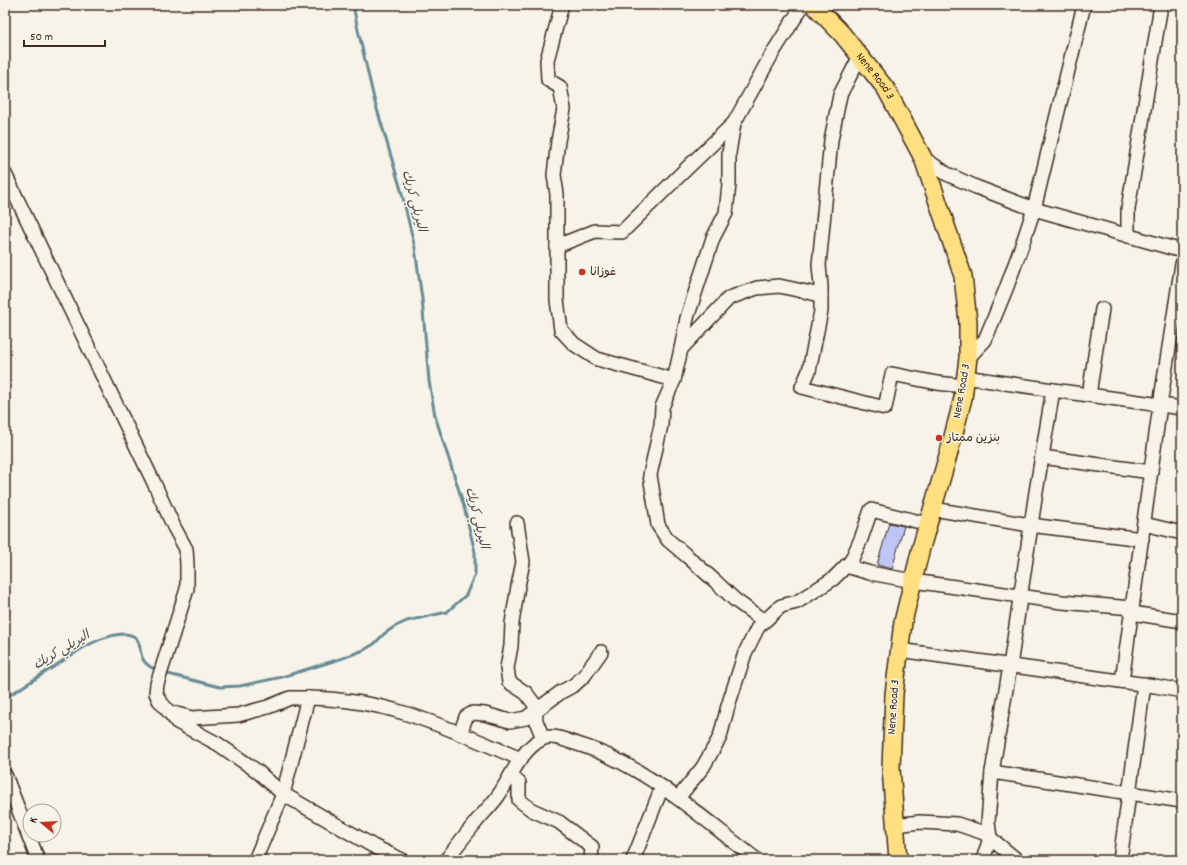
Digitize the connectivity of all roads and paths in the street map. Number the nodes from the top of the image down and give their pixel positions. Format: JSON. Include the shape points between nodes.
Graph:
{"nodes":[{"id":1,"x":562,"y":5,"type":"edge"},
{"id":2,"x":803,"y":5,"type":"edge"},
{"id":3,"x":814,"y":5,"type":"edge"},
{"id":4,"x":1084,"y":5,"type":"edge"},
{"id":5,"x":1161,"y":5,"type":"edge"},
{"id":6,"x":860,"y":56,"type":"junction"},
{"id":7,"x":734,"y":123,"type":"junction"},
{"id":8,"x":923,"y":158,"type":"junction"},
{"id":9,"x":5,"y":174,"type":"edge"},
{"id":10,"x":1034,"y":209,"type":"junction"},
{"id":11,"x":1128,"y":236,"type":"junction"},
{"id":12,"x":557,"y":246,"type":"junction"},
{"id":13,"x":1182,"y":251,"type":"edge"},
{"id":14,"x":1182,"y":264,"type":"edge"},
{"id":15,"x":821,"y":295,"type":"junction"},
{"id":16,"x":1102,"y":309,"type":"dead end"},
{"id":17,"x":681,"y":349,"type":"junction"},
{"id":18,"x":968,"y":358,"type":"junction"},
{"id":19,"x":674,"y":380,"type":"junction"},
{"id":20,"x":965,"y":381,"type":"junction"},
{"id":21,"x":1053,"y":390,"type":"junction"},
{"id":22,"x":1089,"y":395,"type":"junction"},
{"id":23,"x":1160,"y":405,"type":"junction"},
{"id":24,"x":1182,"y":408,"type":"edge"},
{"id":25,"x":1042,"y":457,"type":"junction"},
{"id":26,"x":1151,"y":472,"type":"junction"},
{"id":27,"x":930,"y":516,"type":"junction"},
{"id":28,"x":517,"y":523,"type":"dead end"},
{"id":29,"x":1144,"y":524,"type":"junction"},
{"id":30,"x":1030,"y":525,"type":"junction"},
{"id":31,"x":1182,"y":533,"type":"edge"},
{"id":32,"x":1142,"y":539,"type":"junction"},
{"id":33,"x":846,"y":566,"type":"junction"},
{"id":34,"x":913,"y":581,"type":"junction"},
{"id":35,"x":1020,"y":596,"type":"junction"},
{"id":36,"x":1132,"y":610,"type":"junction"},
{"id":37,"x":1182,"y":620,"type":"edge"},
{"id":38,"x":764,"y":621,"type":"junction"},
{"id":39,"x":899,"y":650,"type":"junction"},
{"id":40,"x":601,"y":652,"type":"dead end"},
{"id":41,"x":1010,"y":666,"type":"junction"},
{"id":42,"x":1122,"y":681,"type":"junction"},
{"id":43,"x":1144,"y":684,"type":"junction"},
{"id":44,"x":1182,"y":691,"type":"edge"},
{"id":45,"x":308,"y":698,"type":"junction"},
{"id":46,"x":535,"y":711,"type":"junction"},
{"id":47,"x":169,"y":712,"type":"junction"},
{"id":48,"x":460,"y":734,"type":"junction"},
{"id":49,"x":543,"y":738,"type":"junction"},
{"id":50,"x":521,"y":759,"type":"junction"},
{"id":51,"x":992,"y":772,"type":"junction"},
{"id":52,"x":5,"y":775,"type":"edge"},
{"id":53,"x":511,"y":776,"type":"junction"},
{"id":54,"x":662,"y":787,"type":"junction"},
{"id":55,"x":1129,"y":792,"type":"junction"},
{"id":56,"x":283,"y":794,"type":"junction"},
{"id":57,"x":678,"y":798,"type":"junction"},
{"id":58,"x":1182,"y":801,"type":"edge"},
{"id":59,"x":895,"y":825,"type":"junction"},
{"id":60,"x":990,"y":838,"type":"junction"},
{"id":61,"x":38,"y":860,"type":"edge"},
{"id":62,"x":255,"y":860,"type":"edge"},
{"id":63,"x":402,"y":860,"type":"edge"},
{"id":64,"x":446,"y":860,"type":"edge"},
{"id":65,"x":592,"y":860,"type":"edge"},
{"id":66,"x":633,"y":860,"type":"edge"},
{"id":67,"x":757,"y":860,"type":"edge"},
{"id":68,"x":898,"y":860,"type":"edge"},
{"id":69,"x":984,"y":860,"type":"edge"},
{"id":70,"x":1017,"y":860,"type":"edge"},
{"id":71,"x":1120,"y":860,"type":"edge"}],
"edges":[{"from":1,"to":12,"type":"street","via":[[547,60],[548,80],[560,87],[564,109],[554,175]]},
{"from":2,"to":7,"type":"street","via":[[772,54]]},
{"from":3,"to":6,"type":"main road","name":"Nene Road 3"},
{"from":4,"to":10,"type":"street"},
{"from":5,"to":11,"type":"street","via":[[1128,209]]},
{"from":6,"to":8,"type":"main road","name":"Nene Road 3","via":[[886,88]]},
{"from":6,"to":15,"type":"street","via":[[840,95],[831,140],[819,265]]},
{"from":7,"to":12,"type":"street","via":[[622,232],[595,231]]},
{"from":7,"to":17,"type":"street","via":[[729,153],[726,213],[713,238],[687,318]]},
{"from":8,"to":10,"type":"street","via":[[947,174]]},
{"from":8,"to":18,"type":"main road","name":"Nene Road 3","via":[[963,276],[968,322]]},
{"from":9,"to":47,"type":"street","via":[[186,549],[187,589],[156,693]]},
{"from":10,"to":11,"type":"street"},
{"from":10,"to":18,"type":"street","via":[[985,340]]},
{"from":11,"to":13,"type":"street"},
{"from":12,"to":19,"type":"street","via":[[557,300],[562,330],[574,344],[597,359]]},
{"from":14,"to":23,"type":"street"},
{"from":15,"to":17,"type":"street","via":[[779,286],[757,288],[729,298]]},
{"from":15,"to":20,"type":"street","via":[[817,333],[809,371],[802,387],[885,408],[892,374],[937,383]]},
{"from":16,"to":22,"type":"street"},
{"from":17,"to":19,"type":"street"},
{"from":18,"to":20,"type":"main road","name":"Nene Road 3"},
{"from":19,"to":38,"type":"street","via":[[662,407],[662,425],[650,475],[658,525],[668,540],[735,600]]},
{"from":20,"to":21,"type":"street"},
{"from":20,"to":27,"type":"main road","name":"Nene Road 3","via":[[963,398]]},
{"from":21,"to":22,"type":"street"},
{"from":21,"to":25,"type":"street"},
{"from":22,"to":23,"type":"street"},
{"from":23,"to":24,"type":"street"},
{"from":23,"to":26,"type":"street"},
{"from":25,"to":26,"type":"street"},
{"from":25,"to":30,"type":"street"},
{"from":26,"to":29,"type":"street"},
{"from":27,"to":30,"type":"street"},
{"from":27,"to":33,"type":"street","via":[[871,510],[861,539]]},
{"from":27,"to":34,"type":"main road","name":"Nene Road 3"},
{"from":28,"to":46,"type":"street","via":[[523,562],[507,668],[509,682],[526,693],[535,705]]},
{"from":29,"to":31,"type":"street"},
{"from":29,"to":32,"type":"street"},
{"from":30,"to":32,"type":"street"},
{"from":30,"to":35,"type":"street"},
{"from":32,"to":36,"type":"street"},
{"from":33,"to":34,"type":"street"},
{"from":33,"to":38,"type":"street","via":[[833,579],[797,602],[781,606]]},
{"from":34,"to":35,"type":"street"},
{"from":34,"to":39,"type":"main road","name":"Nene Road 3"},
{"from":35,"to":36,"type":"street"},
{"from":35,"to":41,"type":"street"},
{"from":36,"to":37,"type":"street"},
{"from":36,"to":42,"type":"street"},
{"from":38,"to":57,"type":"street","via":[[758,627],[745,653],[720,737],[703,767]]},
{"from":39,"to":41,"type":"street"},
{"from":39,"to":59,"type":"main road","name":"Nene Road 3","via":[[894,694],[891,768]]},
{"from":40,"to":46,"type":"street","via":[[584,676],[574,685]]},
{"from":41,"to":42,"type":"street"},
{"from":41,"to":51,"type":"street"},
{"from":42,"to":43,"type":"street"},
{"from":43,"to":44,"type":"street"},
{"from":43,"to":55,"type":"street"},
{"from":45,"to":47,"type":"street","via":[[290,698],[238,715],[192,718]]},
{"from":45,"to":48,"type":"street","via":[[340,699],[397,711]]},
{"from":45,"to":56,"type":"street"},
{"from":46,"to":48,"type":"street","via":[[526,718],[510,721],[473,713],[466,717]]},
{"from":46,"to":49,"type":"street"},
{"from":47,"to":56,"type":"street","via":[[177,722],[218,744],[257,771]]},
{"from":48,"to":50,"type":"street"},
{"from":49,"to":50,"type":"street"},
{"from":49,"to":54,"type":"street","via":[[558,738],[585,746],[620,762]]},
{"from":50,"to":53,"type":"street"},
{"from":51,"to":55,"type":"street"},
{"from":51,"to":60,"type":"street","via":[[988,822]]},
{"from":52,"to":61,"type":"street"},
{"from":53,"to":64,"type":"street","via":[[498,797]]},
{"from":53,"to":65,"type":"street","via":[[519,783],[519,800],[532,810],[560,822],[592,847]]},
{"from":54,"to":57,"type":"street"},
{"from":54,"to":66,"type":"street"},
{"from":55,"to":58,"type":"street"},
{"from":55,"to":71,"type":"street"},
{"from":56,"to":62,"type":"street"},
{"from":56,"to":63,"type":"street"},
{"from":57,"to":67,"type":"street"},
{"from":59,"to":60,"type":"street","via":[[920,822],[957,824],[984,833]]},
{"from":59,"to":68,"type":"main road","name":"Nene Road 3"},
{"from":60,"to":69,"type":"street"},
{"from":60,"to":70,"type":"street"}]}
